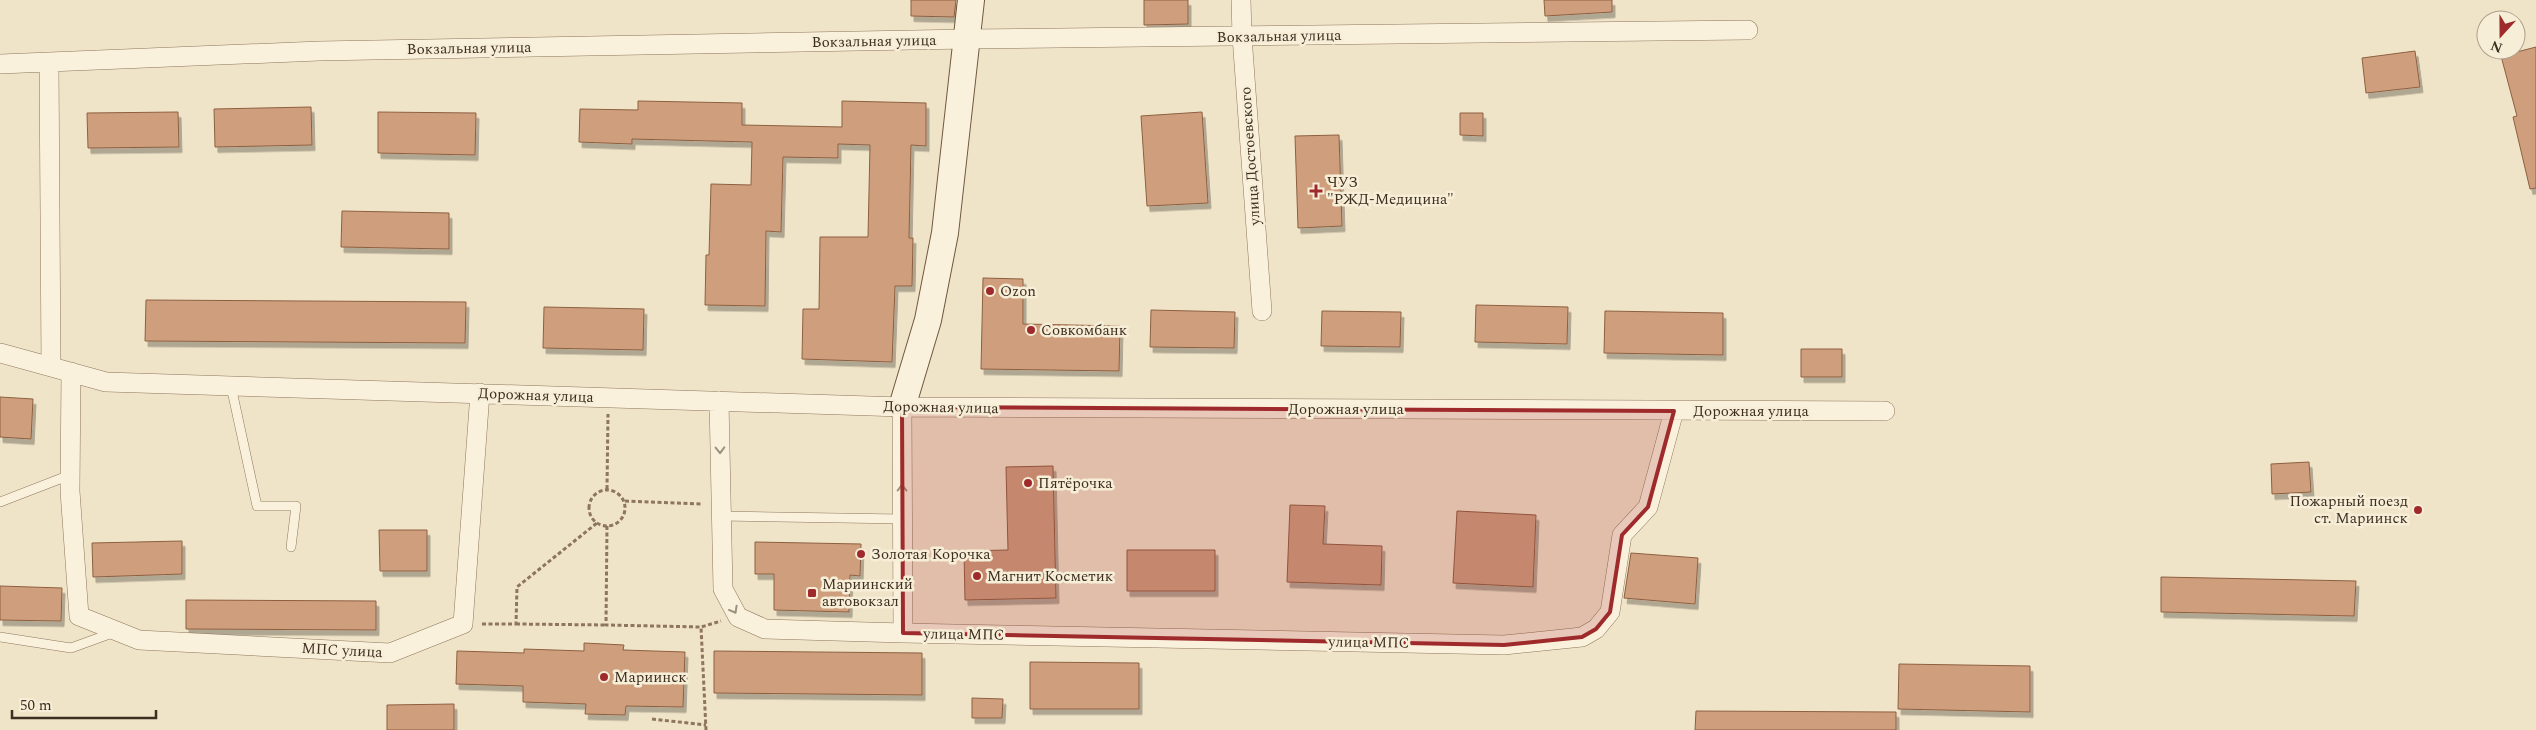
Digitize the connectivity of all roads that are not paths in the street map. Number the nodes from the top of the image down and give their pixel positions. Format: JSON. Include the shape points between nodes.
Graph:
{"nodes":[{"id":1,"x":971,"y":0,"type":"edge"},
{"id":2,"x":1241,"y":0,"type":"edge"},
{"id":3,"x":1748,"y":30,"type":"dead end"},
{"id":4,"x":1242,"y":36,"type":"junction"},
{"id":5,"x":967,"y":40,"type":"junction"},
{"id":6,"x":49,"y":62,"type":"junction"},
{"id":7,"x":0,"y":64,"type":"edge"},
{"id":8,"x":1262,"y":311,"type":"dead end"},
{"id":9,"x":0,"y":353,"type":"edge"},
{"id":10,"x":51,"y":366,"type":"junction"},
{"id":11,"x":71,"y":372,"type":"junction"},
{"id":12,"x":231,"y":385,"type":"junction"},
{"id":13,"x":480,"y":393,"type":"junction"},
{"id":14,"x":719,"y":401,"type":"junction"},
{"id":15,"x":902,"y":407,"type":"junction"},
{"id":16,"x":1886,"y":410,"type":"dead end"},
{"id":17,"x":1674,"y":411,"type":"junction"},
{"id":18,"x":70,"y":474,"type":"junction"},
{"id":19,"x":0,"y":502,"type":"edge"},
{"id":20,"x":721,"y":511,"type":"junction"},
{"id":21,"x":902,"y":519,"type":"junction"},
{"id":22,"x":291,"y":547,"type":"dead end"},
{"id":23,"x":117,"y":631,"type":"junction"},
{"id":24,"x":903,"y":633,"type":"junction"},
{"id":25,"x":0,"y":637,"type":"edge"}],
"edges":[{"from":1,"to":5,"type":"main road"},
{"from":2,"to":4,"type":"street","name":"улица Достоевского"},
{"from":3,"to":4,"type":"street","name":"Вокзальная улица"},
{"from":4,"to":5,"type":"street","name":"Вокзальная улица"},
{"from":4,"to":8,"type":"street","name":"улица Достоевского"},
{"from":5,"to":6,"type":"street","name":"Вокзальная улица","via":[[329,51]]},
{"from":5,"to":15,"type":"main road","via":[[945,233],[928,320]]},
{"from":6,"to":7,"type":"street","name":"Вокзальная улица"},
{"from":6,"to":10,"type":"street"},
{"from":9,"to":10,"type":"street","name":"Дорожная улица"},
{"from":10,"to":11,"type":"street","name":"Дорожная улица"},
{"from":11,"to":12,"type":"street","name":"Дорожная улица","via":[[106,382]]},
{"from":11,"to":18,"type":"street"},
{"from":12,"to":13,"type":"street","name":"Дорожная улица"},
{"from":12,"to":22,"type":"lane","via":[[257,506],[296,506]]},
{"from":13,"to":14,"type":"street","name":"Дорожная улица"},
{"from":13,"to":23,"type":"street","name":"МПС улица","via":[[463,624],[390,653],[139,640]]},
{"from":14,"to":15,"type":"street","name":"Дорожная улица"},
{"from":14,"to":20,"type":"street","one_way":true},
{"from":15,"to":17,"type":"street","name":"Дорожная улица"},
{"from":21,"to":15,"type":"street","one_way":true},
{"from":16,"to":17,"type":"street","name":"Дорожная улица"},
{"from":17,"to":24,"type":"street","name":"улица МПС","via":[[1648,507],[1622,535],[1610,612],[1596,629],[1582,637],[1504,645]]},
{"from":18,"to":19,"type":"lane"},
{"from":18,"to":23,"type":"street","name":"МПС улица","via":[[79,616]]},
{"from":20,"to":21,"type":"lane"},
{"from":20,"to":24,"type":"street","name":"улица МПС","one_way":true,"via":[[723,589],[738,617],[765,629]]},
{"from":21,"to":24,"type":"street"},
{"from":23,"to":25,"type":"lane","via":[[70,648]]}]}
